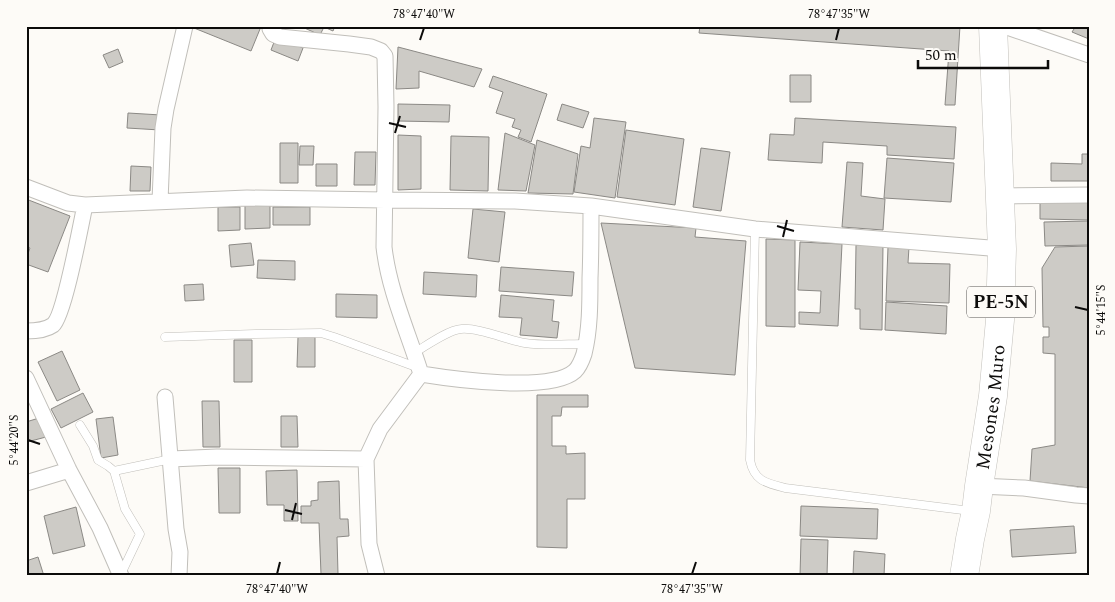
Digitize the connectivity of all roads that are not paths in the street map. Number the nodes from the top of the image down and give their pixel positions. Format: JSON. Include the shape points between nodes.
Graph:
{"nodes":[{"id":1,"x":184,"y":26,"type":"edge"},
{"id":2,"x":270,"y":26,"type":"edge"},
{"id":3,"x":994,"y":26,"type":"edge"},
{"id":4,"x":1004,"y":26,"type":"edge"},
{"id":5,"x":1089,"y":55,"type":"edge"},
{"id":6,"x":26,"y":187,"type":"edge"},
{"id":7,"x":1000,"y":196,"type":"junction"},
{"id":8,"x":1089,"y":196,"type":"edge"},
{"id":9,"x":385,"y":200,"type":"junction"},
{"id":10,"x":160,"y":201,"type":"junction"},
{"id":11,"x":85,"y":205,"type":"junction"},
{"id":12,"x":591,"y":206,"type":"junction"},
{"id":13,"x":754,"y":229,"type":"junction"},
{"id":14,"x":1002,"y":248,"type":"junction"},
{"id":15,"x":26,"y":331,"type":"edge"},
{"id":16,"x":165,"y":337,"type":"dead end"},
{"id":17,"x":586,"y":344,"type":"junction"},
{"id":18,"x":414,"y":353,"type":"junction"},
{"id":19,"x":420,"y":371,"type":"junction"},
{"id":20,"x":26,"y":378,"type":"edge"},
{"id":21,"x":165,"y":397,"type":"dead end"},
{"id":22,"x":80,"y":425,"type":"dead end"},
{"id":23,"x":366,"y":459,"type":"junction"},
{"id":24,"x":171,"y":460,"type":"junction"},
{"id":25,"x":69,"y":470,"type":"junction"},
{"id":26,"x":114,"y":471,"type":"junction"},
{"id":27,"x":26,"y":483,"type":"edge"},
{"id":28,"x":1089,"y":496,"type":"edge"},
{"id":29,"x":977,"y":499,"type":"junction"},
{"id":30,"x":121,"y":575,"type":"edge"},
{"id":31,"x":179,"y":576,"type":"edge"},
{"id":32,"x":378,"y":576,"type":"edge"},
{"id":33,"x":964,"y":576,"type":"edge"}],
"edges":[{"from":1,"to":10,"type":"street","via":[[166,110]]},
{"from":2,"to":9,"type":"street","via":[[273,34],[280,37],[371,47],[381,50],[385,56]]},
{"from":3,"to":7,"type":"highway","name":"Mesones Muro","number":"PE-5N"},
{"from":4,"to":5,"type":"street"},
{"from":6,"to":11,"type":"street","via":[[68,204]]},
{"from":7,"to":8,"type":"street"},
{"from":7,"to":14,"type":"highway","name":"Mesones Muro","number":"PE-5N"},
{"from":9,"to":10,"type":"street","via":[[247,198]]},
{"from":9,"to":12,"type":"street","via":[[515,201]]},
{"from":9,"to":18,"type":"street","via":[[385,257]]},
{"from":10,"to":11,"type":"street"},
{"from":11,"to":15,"type":"street","via":[[58,317],[52,325]]},
{"from":12,"to":13,"type":"street"},
{"from":12,"to":17,"type":"street","via":[[590,304]]},
{"from":13,"to":14,"type":"street"},
{"from":13,"to":29,"type":"lane","via":[[752,471],[759,479],[785,488]]},
{"from":14,"to":29,"type":"highway","name":"Mesones Muro","number":"PE-5N","via":[[993,396]]},
{"from":16,"to":19,"type":"lane","via":[[321,333]]},
{"from":17,"to":18,"type":"lane","via":[[526,343],[463,328]]},
{"from":17,"to":19,"type":"street","via":[[584,356],[574,372],[554,380],[490,382],[450,379]]},
{"from":18,"to":19,"type":"street"},
{"from":19,"to":23,"type":"street","via":[[380,429]]},
{"from":20,"to":25,"type":"street"},
{"from":21,"to":24,"type":"street"},
{"from":22,"to":26,"type":"lane","via":[[98,460]]},
{"from":23,"to":24,"type":"street","via":[[217,457]]},
{"from":23,"to":32,"type":"street","via":[[369,544]]},
{"from":24,"to":26,"type":"lane"},
{"from":24,"to":31,"type":"street","via":[[180,552]]},
{"from":25,"to":27,"type":"street"},
{"from":25,"to":30,"type":"street"},
{"from":26,"to":30,"type":"lane","via":[[125,509],[140,534]]},
{"from":28,"to":29,"type":"street","via":[[1024,488]]},
{"from":29,"to":33,"type":"highway","name":"Mesones Muro","number":"PE-5N"}]}
